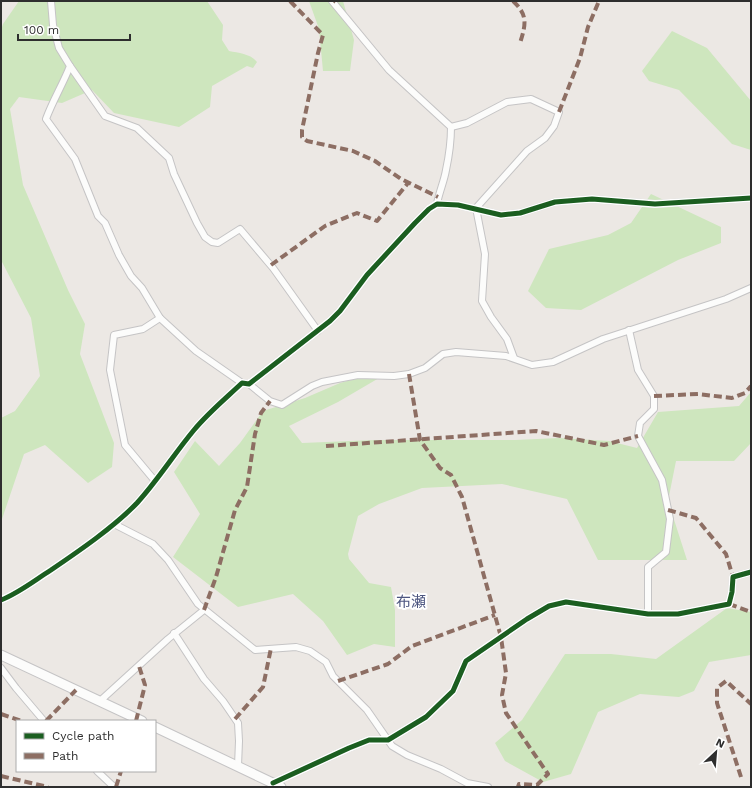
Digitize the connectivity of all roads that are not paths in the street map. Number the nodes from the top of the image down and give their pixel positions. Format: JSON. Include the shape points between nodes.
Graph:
{"nodes":[{"id":1,"x":51,"y":1,"type":"edge"},
{"id":2,"x":332,"y":1,"type":"edge"},
{"id":3,"x":70,"y":66,"type":"junction"},
{"id":4,"x":450,"y":127,"type":"junction"},
{"id":5,"x":751,"y":198,"type":"edge"},
{"id":6,"x":438,"y":204,"type":"junction"},
{"id":7,"x":476,"y":208,"type":"junction"},
{"id":8,"x":751,"y":288,"type":"edge"},
{"id":9,"x":160,"y":318,"type":"junction"},
{"id":10,"x":629,"y":330,"type":"junction"},
{"id":11,"x":318,"y":331,"type":"junction"},
{"id":12,"x":514,"y":358,"type":"junction"},
{"id":13,"x":242,"y":383,"type":"junction"},
{"id":14,"x":249,"y":384,"type":"junction"},
{"id":15,"x":156,"y":482,"type":"junction"},
{"id":16,"x":114,"y":524,"type":"junction"},
{"id":17,"x":751,"y":572,"type":"edge"},
{"id":18,"x":1,"y":600,"type":"edge"},
{"id":19,"x":204,"y":610,"type":"junction"},
{"id":20,"x":648,"y":614,"type":"junction"},
{"id":21,"x":174,"y":633,"type":"junction"},
{"id":22,"x":1,"y":655,"type":"edge"},
{"id":23,"x":1,"y":668,"type":"edge"},
{"id":24,"x":100,"y":701,"type":"junction"},
{"id":25,"x":43,"y":720,"type":"edge"},
{"id":26,"x":140,"y":720,"type":"edge"},
{"id":27,"x":156,"y":727,"type":"edge"},
{"id":28,"x":388,"y":740,"type":"junction"},
{"id":29,"x":238,"y":766,"type":"junction"},
{"id":30,"x":98,"y":772,"type":"edge"},
{"id":31,"x":277,"y":785,"type":"edge"},
{"id":32,"x":114,"y":787,"type":"edge"},
{"id":33,"x":488,"y":787,"type":"edge"}],
"edges":[{"from":1,"to":3,"type":"street","via":[[53,25],[59,48]]},
{"from":2,"to":4,"type":"street","via":[[389,70]]},
{"from":3,"to":9,"type":"street","via":[[46,119],[75,159],[98,216],[105,223],[131,276],[142,288]]},
{"from":3,"to":11,"type":"street","via":[[105,116],[136,128],[169,158],[174,174],[205,237],[218,243],[240,229],[273,268]]},
{"from":4,"to":6,"type":"street","via":[[451,144]]},
{"from":4,"to":7,"type":"street","via":[[467,123],[507,102],[531,99],[559,112],[554,126],[545,138],[527,151]]},
{"from":5,"to":7,"type":"street","via":[[655,204],[592,199],[555,202],[520,213],[501,215]]},
{"from":6,"to":7,"type":"street"},
{"from":6,"to":11,"type":"street","via":[[414,223],[367,275],[340,311]]},
{"from":7,"to":12,"type":"street","via":[[485,254],[482,300],[507,339]]},
{"from":8,"to":10,"type":"street","via":[[726,299]]},
{"from":9,"to":13,"type":"street","via":[[196,352]]},
{"from":9,"to":15,"type":"street","via":[[143,329],[114,334],[110,370],[125,445]]},
{"from":10,"to":12,"type":"street","via":[[553,362],[532,365]]},
{"from":10,"to":20,"type":"street","via":[[638,370],[654,396],[654,409],[640,423],[638,436],[662,480],[670,519],[666,552],[648,567]]},
{"from":11,"to":14,"type":"street"},
{"from":12,"to":14,"type":"street","via":[[456,352],[443,354],[425,368],[408,374],[358,375],[322,382],[282,405],[270,401]]},
{"from":13,"to":14,"type":"street"},
{"from":13,"to":15,"type":"street","via":[[194,430]]},
{"from":15,"to":16,"type":"street"},
{"from":16,"to":18,"type":"street","via":[[60,564]]},
{"from":16,"to":19,"type":"street","via":[[153,544],[168,560]]},
{"from":17,"to":20,"type":"street","via":[[733,577],[728,604],[678,614]]},
{"from":19,"to":21,"type":"street"},
{"from":19,"to":28,"type":"street","via":[[255,650],[296,647],[310,650],[326,662],[333,676],[367,710]]},
{"from":20,"to":28,"type":"street","via":[[566,602],[549,606],[466,661],[453,691],[426,717]]},
{"from":21,"to":24,"type":"street"},
{"from":21,"to":29,"type":"street","via":[[204,679],[238,723]]},
{"from":22,"to":24,"type":"main road"},
{"from":23,"to":25,"type":"street"},
{"from":24,"to":26,"type":"main road"},
{"from":27,"to":29,"type":"main road"},
{"from":28,"to":31,"type":"street","via":[[369,740],[349,748]]},
{"from":28,"to":33,"type":"street","via":[[392,746],[426,764],[467,782]]},
{"from":29,"to":31,"type":"main road"},
{"from":30,"to":32,"type":"street"}]}
